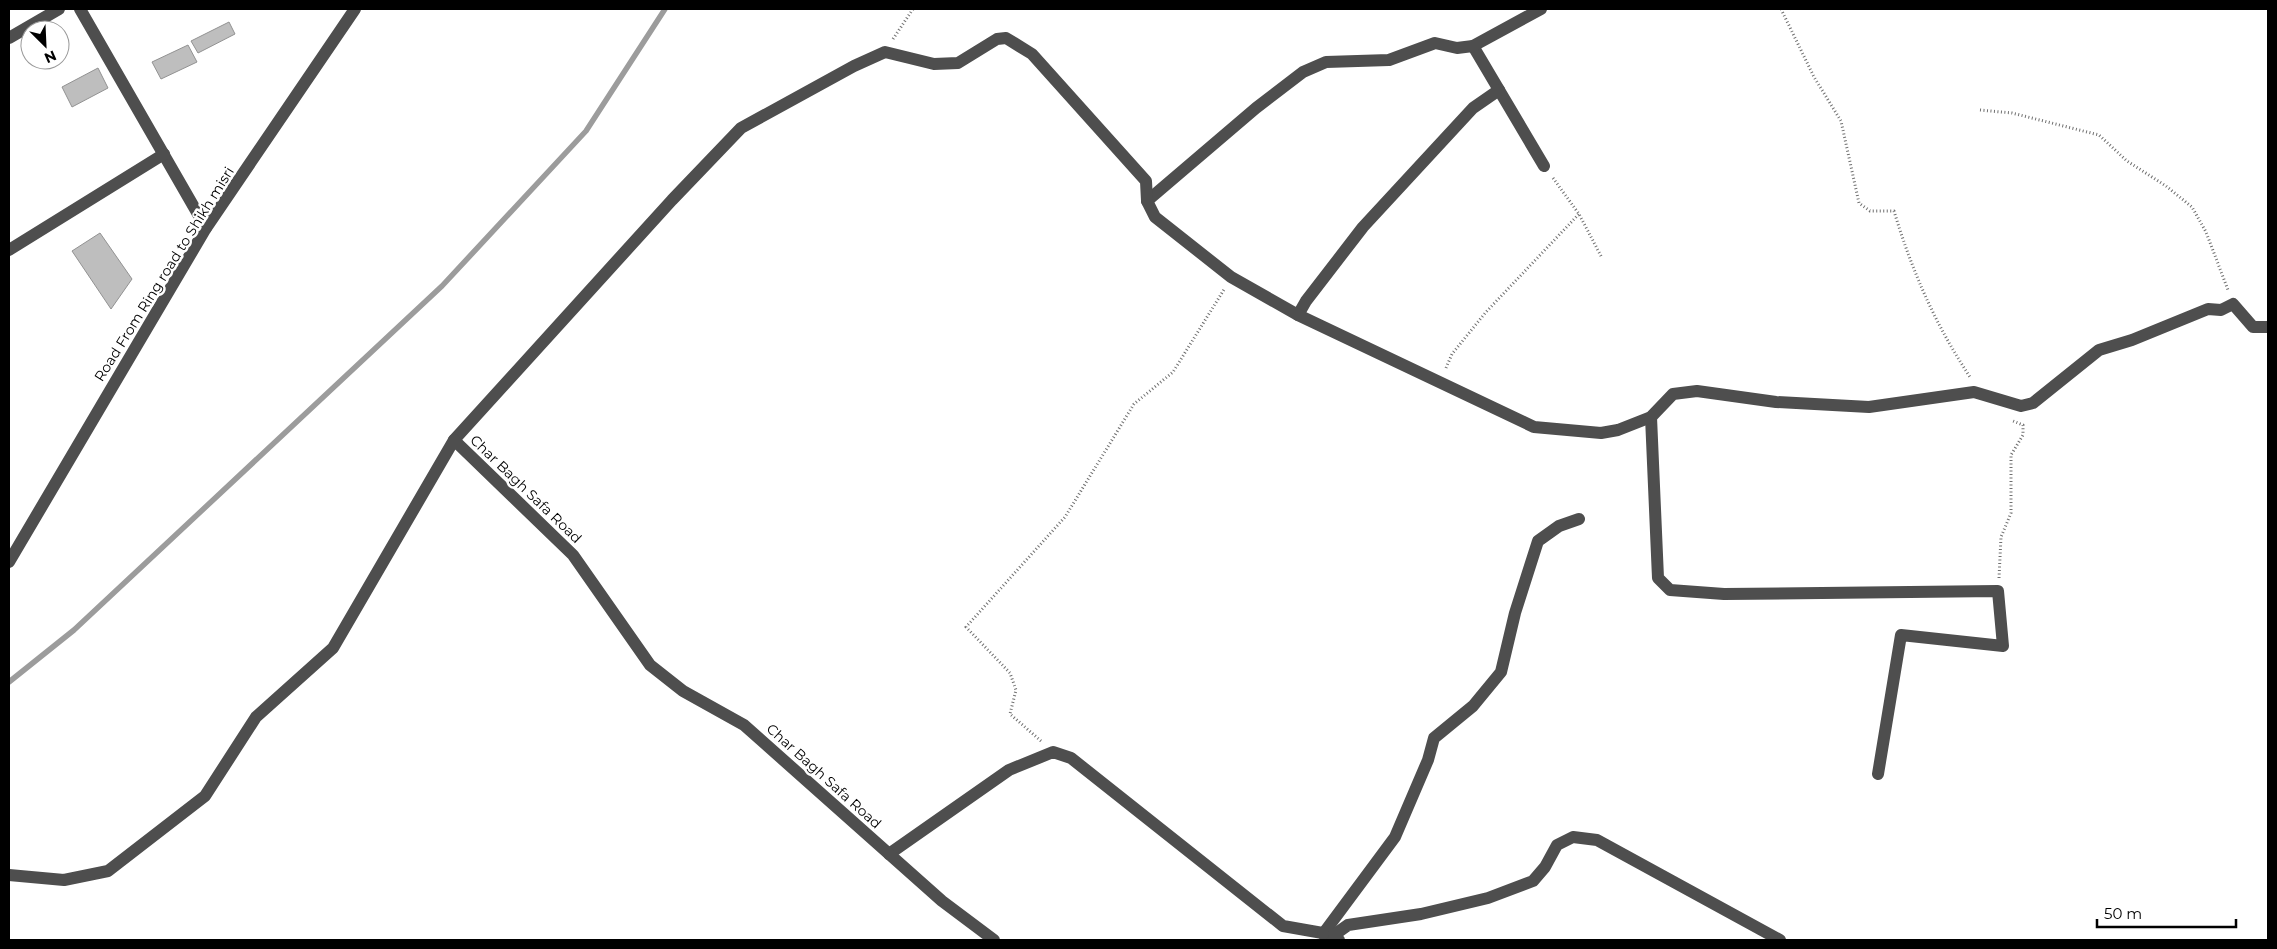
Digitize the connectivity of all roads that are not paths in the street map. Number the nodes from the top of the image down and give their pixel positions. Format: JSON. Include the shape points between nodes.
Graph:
{"nodes":[{"id":1,"x":59,"y":9,"type":"edge"},
{"id":2,"x":80,"y":9,"type":"edge"},
{"id":3,"x":355,"y":9,"type":"edge"},
{"id":4,"x":1541,"y":9,"type":"edge"},
{"id":5,"x":9,"y":38,"type":"edge"},
{"id":6,"x":1473,"y":46,"type":"junction"},
{"id":7,"x":1499,"y":90,"type":"junction"},
{"id":8,"x":164,"y":154,"type":"junction"},
{"id":9,"x":1544,"y":166,"type":"road end"},
{"id":10,"x":1147,"y":200,"type":"junction"},
{"id":11,"x":206,"y":228,"type":"junction"},
{"id":12,"x":9,"y":250,"type":"edge"},
{"id":13,"x":1298,"y":315,"type":"junction"},
{"id":14,"x":2268,"y":327,"type":"edge"},
{"id":15,"x":1651,"y":417,"type":"junction"},
{"id":16,"x":454,"y":440,"type":"junction"},
{"id":17,"x":1579,"y":519,"type":"dead end"},
{"id":18,"x":9,"y":562,"type":"edge"},
{"id":19,"x":1878,"y":774,"type":"dead end"},
{"id":20,"x":889,"y":854,"type":"junction"},
{"id":21,"x":9,"y":875,"type":"edge"},
{"id":22,"x":1332,"y":936,"type":"edge"},
{"id":23,"x":994,"y":940,"type":"edge"},
{"id":24,"x":1780,"y":940,"type":"edge"}],
"edges":[{"from":1,"to":5,"type":"street"},
{"from":2,"to":8,"type":"street"},
{"from":3,"to":11,"type":"street","name":"Road From Ring road to Shikh misri"},
{"from":4,"to":6,"type":"street"},
{"from":6,"to":7,"type":"street"},
{"from":6,"to":10,"type":"street","via":[[1457,48],[1435,43],[1389,60],[1326,62],[1303,72]]},
{"from":7,"to":9,"type":"street"},
{"from":7,"to":13,"type":"street","via":[[1473,108],[1363,227]]},
{"from":8,"to":11,"type":"street"},
{"from":8,"to":12,"type":"street"},
{"from":10,"to":13,"type":"street","via":[[1155,217],[1232,277]]},
{"from":10,"to":16,"type":"street","via":[[1146,181],[1032,54],[1006,38],[997,39],[958,63],[934,64],[885,52],[741,128]]},
{"from":11,"to":18,"type":"street","name":"Road From Ring road to Shikh misri"},
{"from":13,"to":15,"type":"street","via":[[1534,426],[1601,433]]},
{"from":14,"to":15,"type":"street","via":[[2253,327],[2233,304],[2221,310],[2208,309],[2099,350],[2033,403],[2021,406],[1974,392],[1869,407],[1776,402],[1697,391],[1673,394]]},
{"from":15,"to":19,"type":"street","via":[[1658,578],[1670,590],[1724,594],[1998,591],[2003,646],[1901,635]]},
{"from":16,"to":20,"type":"street","name":"Char Bagh Safa Road","via":[[573,555],[650,665],[683,691],[744,725]]},
{"from":16,"to":21,"type":"street","name":"Char Bagh Safa Road","via":[[333,648],[256,718],[205,796],[108,871],[64,880]]},
{"from":17,"to":22,"type":"street","via":[[1559,526],[1538,541],[1515,613],[1501,672],[1473,706],[1434,738],[1395,837]]},
{"from":20,"to":22,"type":"street","via":[[1009,770],[1053,752],[1070,758],[1283,926]]},
{"from":20,"to":23,"type":"street","name":"Char Bagh Safa Road","via":[[942,901]]},
{"from":22,"to":24,"type":"street","via":[[1348,925],[1421,914],[1488,898],[1533,881],[1557,845],[1573,837],[1597,840]]}]}
